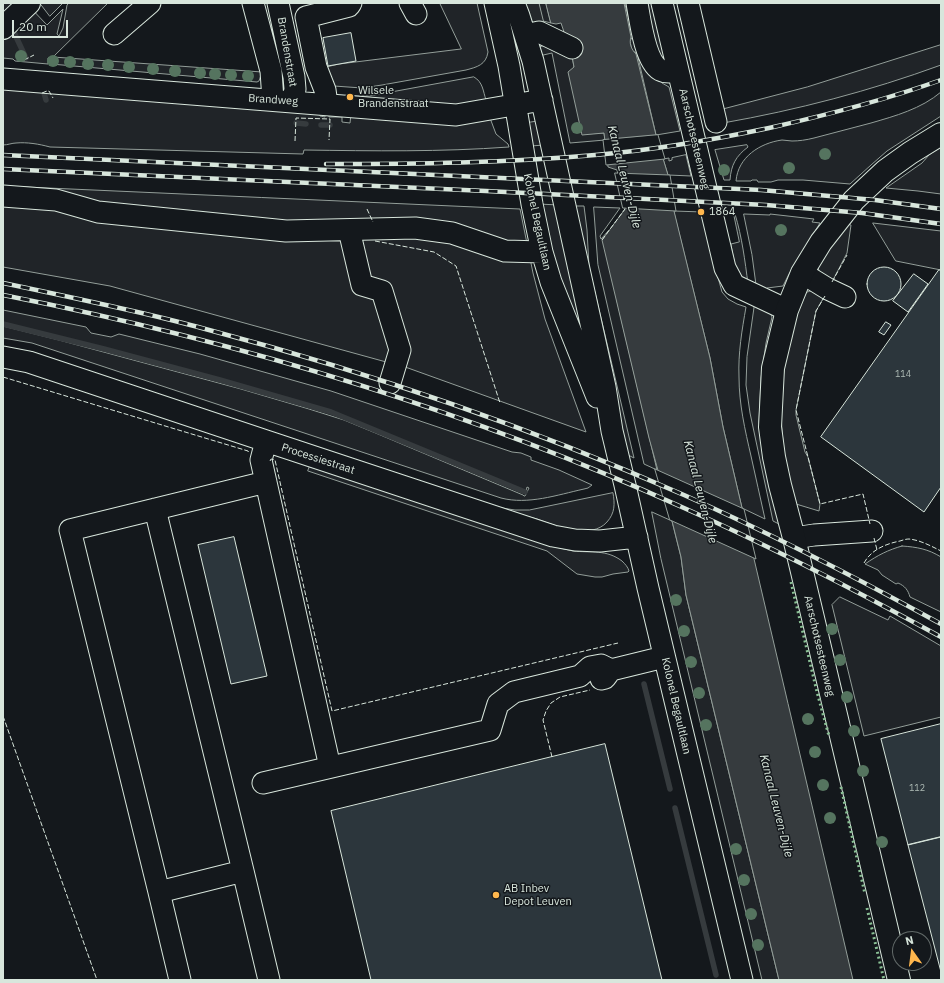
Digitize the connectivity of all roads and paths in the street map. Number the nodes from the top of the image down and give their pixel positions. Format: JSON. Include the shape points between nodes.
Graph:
{"nodes":[{"id":1,"x":29,"y":3,"type":"edge"},
{"id":2,"x":150,"y":3,"type":"edge"},
{"id":3,"x":253,"y":3,"type":"edge"},
{"id":4,"x":278,"y":3,"type":"edge"},
{"id":5,"x":351,"y":3,"type":"edge"},
{"id":6,"x":495,"y":3,"type":"edge"},
{"id":7,"x":514,"y":3,"type":"edge"},
{"id":8,"x":637,"y":3,"type":"edge"},
{"id":9,"x":662,"y":3,"type":"edge"},
{"id":10,"x":688,"y":3,"type":"edge"},
{"id":11,"x":304,"y":10,"type":"edge"},
{"id":12,"x":3,"y":28,"type":"edge"},
{"id":13,"x":114,"y":34,"type":"dead end"},
{"id":14,"x":525,"y":35,"type":"junction"},
{"id":15,"x":572,"y":48,"type":"dead end"},
{"id":16,"x":678,"y":71,"type":"junction"},
{"id":17,"x":3,"y":79,"type":"edge"},
{"id":18,"x":542,"y":100,"type":"junction"},
{"id":19,"x":283,"y":101,"type":"junction"},
{"id":20,"x":327,"y":104,"type":"junction"},
{"id":21,"x":515,"y":105,"type":"junction"},
{"id":22,"x":716,"y":122,"type":"dead end"},
{"id":23,"x":941,"y":134,"type":"edge"},
{"id":24,"x":3,"y":196,"type":"edge"},
{"id":25,"x":349,"y":230,"type":"junction"},
{"id":26,"x":542,"y":252,"type":"junction"},
{"id":27,"x":802,"y":273,"type":"junction"},
{"id":28,"x":845,"y":296,"type":"dead end"},
{"id":29,"x":787,"y":310,"type":"junction"},
{"id":30,"x":3,"y":357,"type":"edge"},
{"id":31,"x":390,"y":383,"type":"dead end"},
{"id":32,"x":612,"y":431,"type":"junction"},
{"id":33,"x":266,"y":441,"type":"junction"},
{"id":34,"x":266,"y":482,"type":"junction"},
{"id":35,"x":155,"y":509,"type":"junction"},
{"id":36,"x":872,"y":531,"type":"dead end"},
{"id":37,"x":637,"y":537,"type":"junction"},
{"id":38,"x":794,"y":538,"type":"junction"},
{"id":39,"x":664,"y":657,"type":"junction"},
{"id":40,"x":330,"y":767,"type":"junction"},
{"id":41,"x":263,"y":784,"type":"dead end"},
{"id":42,"x":243,"y":871,"type":"junction"},
{"id":43,"x":159,"y":892,"type":"junction"},
{"id":44,"x":180,"y":980,"type":"edge"},
{"id":45,"x":269,"y":980,"type":"edge"},
{"id":46,"x":742,"y":980,"type":"edge"},
{"id":47,"x":899,"y":980,"type":"edge"}],
"edges":[{"from":1,"to":12,"type":"main road"},
{"from":2,"to":13,"type":"street"},
{"from":3,"to":19,"type":"street","via":[[271,71]]},
{"from":4,"to":19,"type":"street","name":"Brandenstraat","via":[[295,89]]},
{"from":5,"to":11,"type":"street","via":[[349,6]]},
{"from":6,"to":21,"type":"street","name":"Kolonel Begaultlaan"},
{"from":7,"to":14,"type":"street","name":"Kolonel Begaultlaan"},
{"from":8,"to":16,"type":"street","via":[[647,52],[653,63],[660,70],[669,73]]},
{"from":9,"to":16,"type":"street","name":"Aarschotsesteenweg"},
{"from":10,"to":22,"type":"street"},
{"from":11,"to":20,"type":"street"},
{"from":14,"to":15,"type":"street","via":[[539,32]]},
{"from":14,"to":18,"type":"street","name":"Kolonel Begaultlaan"},
{"from":16,"to":29,"type":"street","name":"Aarschotsesteenweg","via":[[725,268],[734,285]]},
{"from":17,"to":19,"type":"street","name":"Brandweg"},
{"from":18,"to":21,"type":"street","name":"Brandweg"},
{"from":18,"to":32,"type":"street","name":"Kolonel Begaultlaan","via":[[605,387]]},
{"from":19,"to":20,"type":"street","name":"Brandweg"},
{"from":20,"to":21,"type":"street","name":"Brandweg","via":[[456,115]]},
{"from":21,"to":26,"type":"street","name":"Kolonel Begaultlaan"},
{"from":23,"to":27,"type":"main road","name":"Aarschotsesteenweg","via":[[885,171],[854,200],[821,242]]},
{"from":24,"to":25,"type":"street","via":[[56,200],[98,212],[286,231]]},
{"from":25,"to":26,"type":"street","via":[[415,228],[452,233],[505,251]]},
{"from":25,"to":31,"type":"street","via":[[362,285],[382,291],[400,350]]},
{"from":26,"to":32,"type":"street","name":"Kolonel Begaultlaan","via":[[553,289]]},
{"from":27,"to":28,"type":"street"},
{"from":27,"to":29,"type":"main road","name":"Aarschotsesteenweg"},
{"from":29,"to":38,"type":"main road","name":"Aarschotsesteenweg","via":[[773,368],[770,427],[778,478]]},
{"from":30,"to":33,"type":"street","name":"Processiestraat","via":[[29,362]]},
{"from":32,"to":37,"type":"street","name":"Kolonel Begaultlaan"},
{"from":33,"to":34,"type":"street","via":[[261,460]]},
{"from":33,"to":37,"type":"street","name":"Processiestraat","via":[[553,536],[600,541]]},
{"from":34,"to":35,"type":"street"},
{"from":34,"to":40,"type":"street"},
{"from":35,"to":42,"type":"street"},
{"from":35,"to":43,"type":"street","via":[[70,530]]},
{"from":36,"to":38,"type":"street"},
{"from":37,"to":39,"type":"street","name":"Kolonel Begaultlaan"},
{"from":38,"to":47,"type":"main road","name":"Aarschotsesteenweg"},
{"from":39,"to":40,"type":"street","via":[[610,670],[605,678],[593,681],[580,676],[514,692],[498,704],[490,730]]},
{"from":39,"to":46,"type":"street","name":"Kolonel Begaultlaan"},
{"from":40,"to":41,"type":"street"},
{"from":42,"to":43,"type":"street"},
{"from":42,"to":45,"type":"street"},
{"from":43,"to":44,"type":"street"}]}
